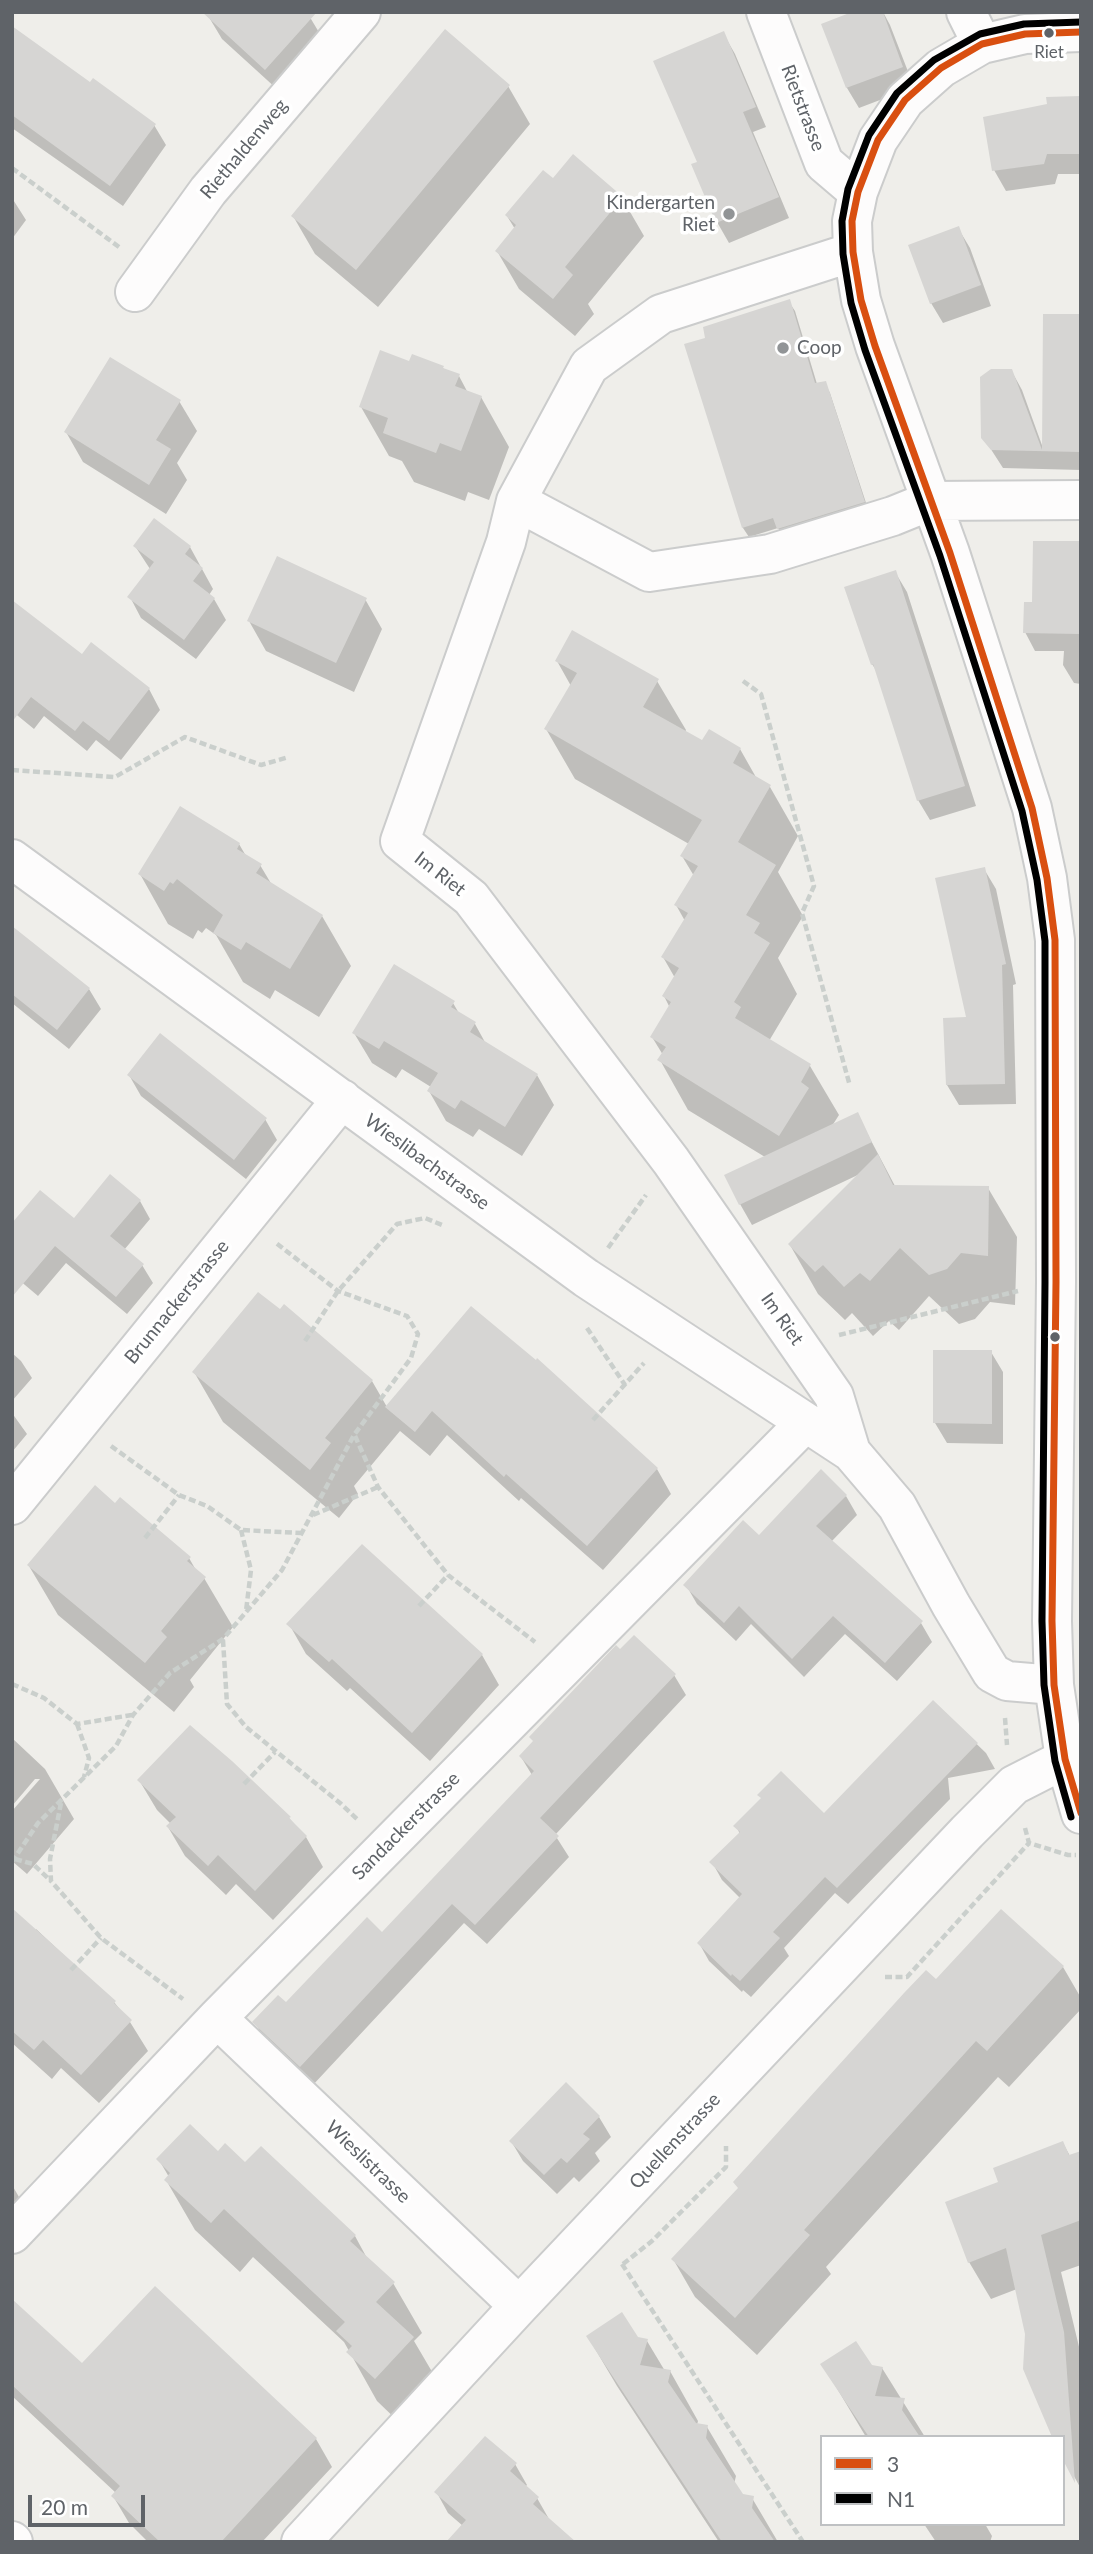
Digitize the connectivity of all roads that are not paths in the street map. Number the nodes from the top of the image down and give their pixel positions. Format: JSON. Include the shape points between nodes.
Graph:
{"nodes":[{"id":1,"x":361,"y":12,"type":"edge"},
{"id":2,"x":766,"y":12,"type":"edge"},
{"id":3,"x":974,"y":28,"type":"edge"},
{"id":4,"x":1081,"y":32,"type":"edge"},
{"id":5,"x":858,"y":192,"type":"junction"},
{"id":6,"x":853,"y":252,"type":"junction"},
{"id":7,"x":143,"y":281,"type":"road end"},
{"id":8,"x":1081,"y":500,"type":"edge"},
{"id":9,"x":516,"y":501,"type":"junction"},
{"id":10,"x":930,"y":501,"type":"junction"},
{"id":11,"x":12,"y":859,"type":"edge"},
{"id":12,"x":1068,"y":1026,"type":"edge"},
{"id":13,"x":342,"y":1100,"type":"junction"},
{"id":14,"x":805,"y":1423,"type":"junction"},
{"id":15,"x":851,"y":1452,"type":"junction"},
{"id":16,"x":12,"y":1505,"type":"edge"},
{"id":17,"x":1067,"y":1512,"type":"edge"},
{"id":18,"x":1054,"y":1685,"type":"junction"},
{"id":19,"x":1065,"y":1759,"type":"junction"},
{"id":20,"x":1081,"y":1814,"type":"edge"},
{"id":21,"x":217,"y":2018,"type":"junction"},
{"id":22,"x":12,"y":2234,"type":"edge"},
{"id":23,"x":519,"y":2306,"type":"junction"},
{"id":24,"x":301,"y":2542,"type":"edge"}],
"edges":[{"from":1,"to":7,"type":"street","name":"Riethaldenweg","via":[[208,191]]},
{"from":2,"to":5,"type":"street","name":"Rietstrasse","via":[[824,163]]},
{"from":3,"to":4,"type":"street","via":[[1025,34]]},
{"from":3,"to":5,"type":"street","via":[[942,68],[905,100],[878,140]]},
{"from":5,"to":6,"type":"street"},
{"from":6,"to":9,"type":"street","via":[[661,314],[589,366]]},
{"from":6,"to":10,"type":"street","via":[[875,346]]},
{"from":8,"to":10,"type":"street"},
{"from":9,"to":10,"type":"street","via":[[649,572],[770,554]]},
{"from":9,"to":15,"type":"street","name":"Im Riet","via":[[506,542],[400,841],[471,898],[671,1161],[834,1396]]},
{"from":10,"to":12,"type":"street","via":[[1032,808]]},
{"from":11,"to":13,"type":"street","name":"Wieslibachstrasse"},
{"from":12,"to":17,"type":"street","via":[[1056,1282]]},
{"from":13,"to":14,"type":"street","name":"Wieslibachstrasse","via":[[586,1278]]},
{"from":13,"to":16,"type":"street","name":"Brunnackerstrasse"},
{"from":14,"to":15,"type":"street","name":"Wieslibachstrasse"},
{"from":14,"to":21,"type":"street","name":"Sandackerstrasse"},
{"from":15,"to":18,"type":"street","via":[[897,1506],[992,1673],[1007,1681]]},
{"from":17,"to":18,"type":"street","via":[[1052,1621]]},
{"from":18,"to":19,"type":"street"},
{"from":19,"to":20,"type":"street"},
{"from":19,"to":23,"type":"street","name":"Quellenstrasse","via":[[1014,1785]]},
{"from":21,"to":22,"type":"street","name":"Sandackerstrasse"},
{"from":21,"to":23,"type":"street","name":"Wieslistrasse"},
{"from":23,"to":24,"type":"street","name":"Quellenstrasse"}]}
